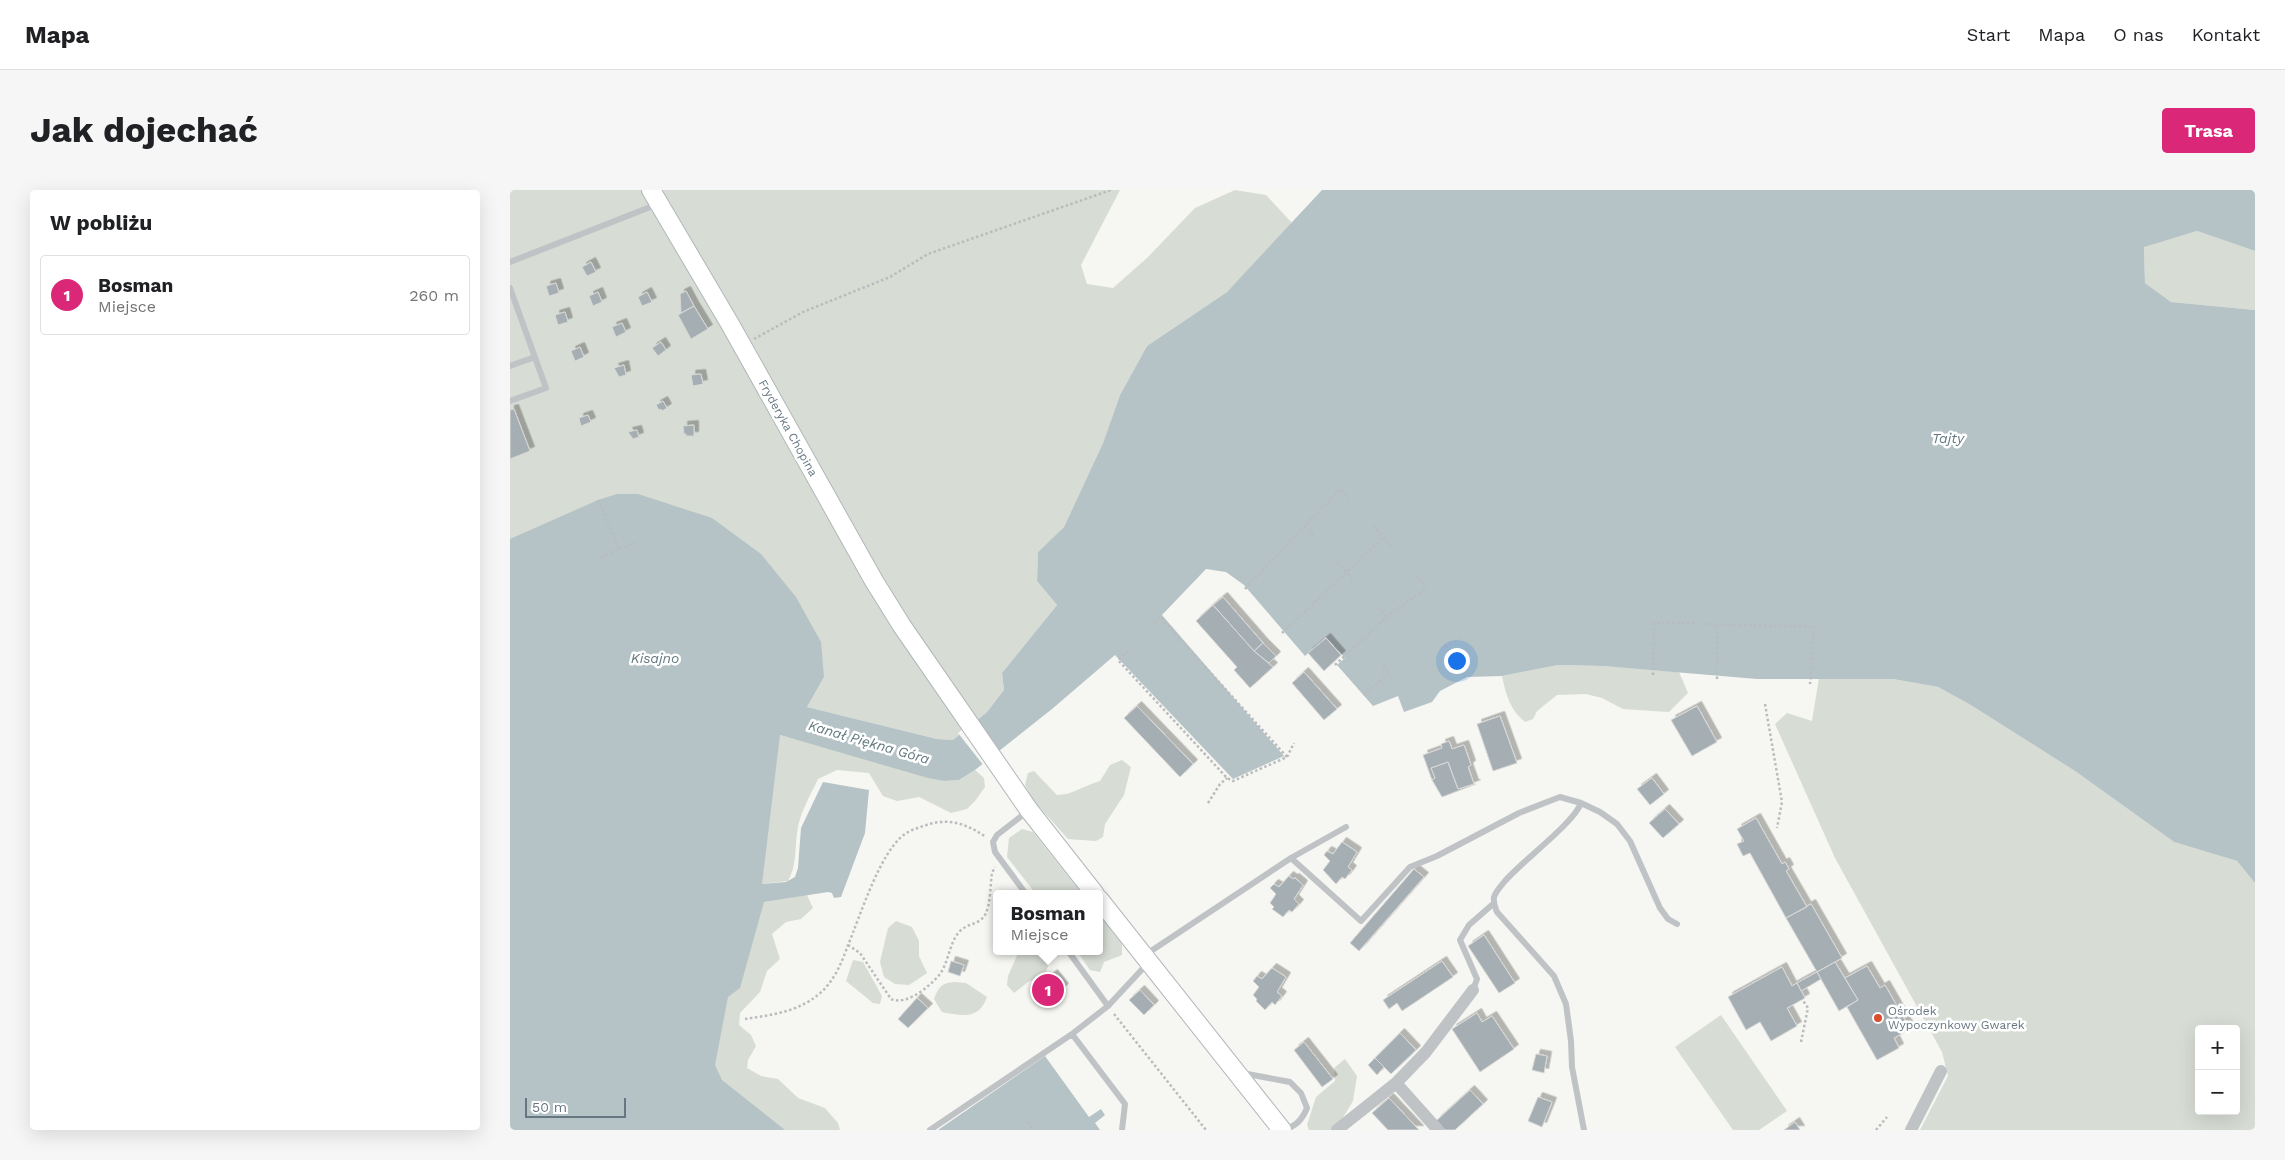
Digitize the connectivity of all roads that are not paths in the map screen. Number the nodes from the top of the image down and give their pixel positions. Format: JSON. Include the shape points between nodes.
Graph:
{"nodes":[{"id":1,"x":655,"y":197,"type":"edge"},
{"id":2,"x":510,"y":262,"type":"edge"},
{"id":3,"x":510,"y":288,"type":"edge"},
{"id":4,"x":535,"y":357,"type":"junction"},
{"id":5,"x":510,"y":366,"type":"edge"},
{"id":6,"x":510,"y":400,"type":"edge"},
{"id":7,"x":1581,"y":803,"type":"junction"},
{"id":8,"x":1029,"y":810,"type":"junction"},
{"id":9,"x":1346,"y":827,"type":"dead end"},
{"id":10,"x":1291,"y":858,"type":"junction"},
{"id":11,"x":1023,"y":890,"type":"edge"},
{"id":12,"x":1092,"y":890,"type":"edge"},
{"id":13,"x":1103,"y":904,"type":"edge"},
{"id":14,"x":1493,"y":904,"type":"junction"},
{"id":15,"x":1677,"y":924,"type":"dead end"},
{"id":16,"x":1071,"y":955,"type":"edge"},
{"id":17,"x":1146,"y":959,"type":"junction"},
{"id":18,"x":1473,"y":990,"type":"joint"},
{"id":19,"x":1108,"y":1006,"type":"junction"},
{"id":20,"x":1072,"y":1034,"type":"junction"},
{"id":21,"x":1941,"y":1071,"type":"dead end"},
{"id":22,"x":1235,"y":1072,"type":"junction"},
{"id":23,"x":1396,"y":1083,"type":"junction"},
{"id":24,"x":930,"y":1130,"type":"edge"},
{"id":25,"x":1122,"y":1130,"type":"edge"},
{"id":26,"x":1283,"y":1130,"type":"edge"},
{"id":27,"x":1337,"y":1130,"type":"edge"},
{"id":28,"x":1438,"y":1130,"type":"edge"},
{"id":29,"x":1584,"y":1130,"type":"edge"},
{"id":30,"x":1911,"y":1130,"type":"edge"}],
"edges":[{"from":1,"to":2,"type":"lane"},
{"from":1,"to":8,"type":"main road","name":"Fryderyka Chopina","via":[[874,581]]},
{"from":3,"to":4,"type":"lane"},
{"from":4,"to":5,"type":"lane"},
{"from":4,"to":6,"type":"lane","via":[[546,388]]},
{"from":7,"to":10,"type":"lane","via":[[1560,797],[1543,803],[1410,867],[1361,921]]},
{"from":7,"to":14,"type":"lane","via":[[1574,814],[1517,867],[1494,896]]},
{"from":7,"to":15,"type":"lane","via":[[1617,824],[1630,841],[1660,908],[1668,919]]},
{"from":8,"to":11,"type":"lane","via":[[997,835],[993,842],[995,852]]},
{"from":8,"to":12,"type":"main road","name":"Fryderyka Chopina"},
{"from":9,"to":10,"type":"lane"},
{"from":10,"to":17,"type":"lane"},
{"from":13,"to":17,"type":"main road"},
{"from":14,"to":18,"type":"lane","via":[[1469,925],[1460,940],[1477,979]]},
{"from":14,"to":29,"type":"lane","via":[[1554,976],[1560,988],[1566,1004],[1572,1068]]},
{"from":16,"to":19,"type":"lane"},
{"from":17,"to":19,"type":"lane"},
{"from":17,"to":22,"type":"main road"},
{"from":18,"to":23,"type":"street","via":[[1426,1052]]},
{"from":19,"to":20,"type":"lane"},
{"from":20,"to":24,"type":"lane"},
{"from":20,"to":25,"type":"lane","via":[[1125,1104]]},
{"from":21,"to":30,"type":"street"},
{"from":22,"to":26,"type":"main road"},
{"from":22,"to":26,"type":"lane","via":[[1290,1082],[1301,1092],[1307,1108],[1302,1119]]},
{"from":23,"to":27,"type":"street"},
{"from":23,"to":28,"type":"street"}]}
